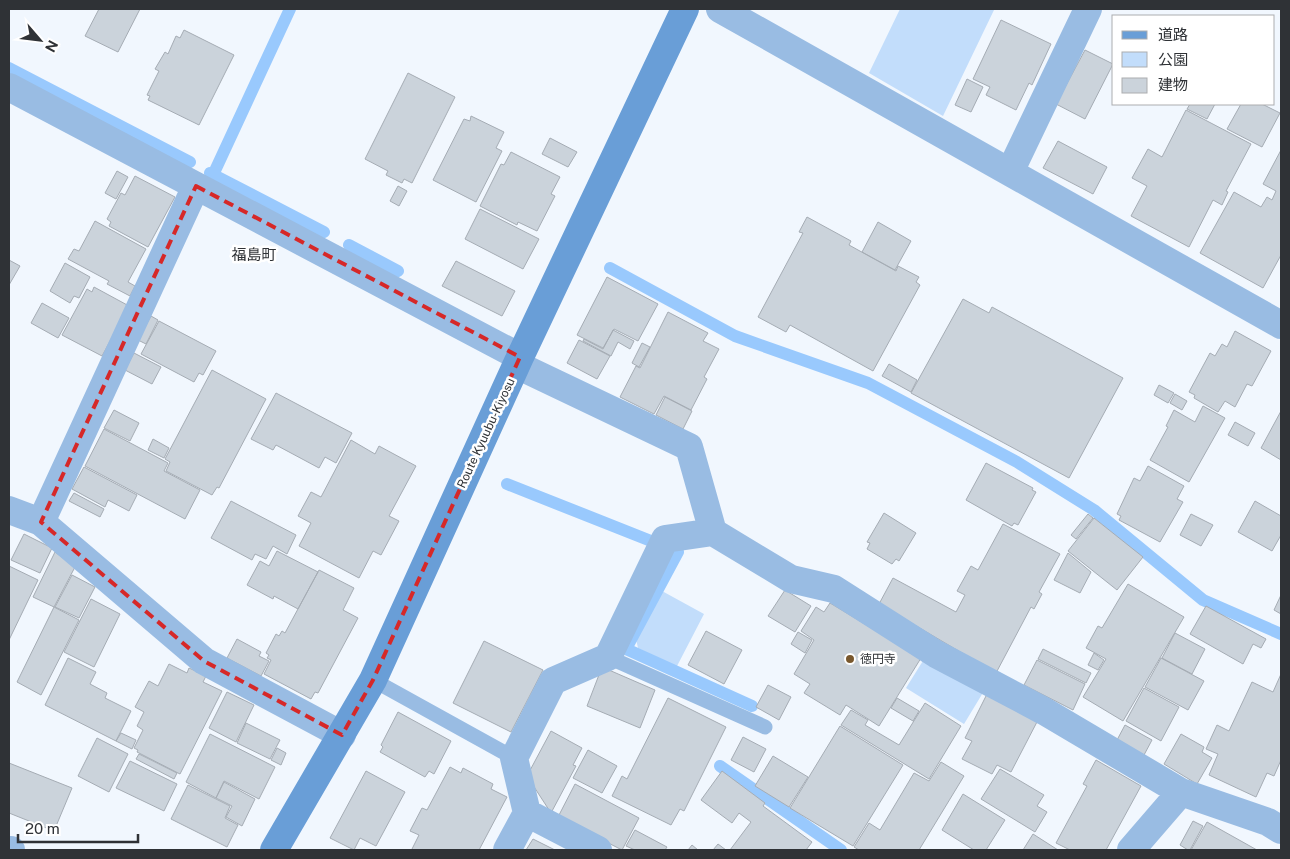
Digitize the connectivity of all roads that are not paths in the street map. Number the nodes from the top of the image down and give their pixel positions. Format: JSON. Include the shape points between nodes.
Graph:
{"nodes":[{"id":1,"x":685,"y":9,"type":"edge"},
{"id":2,"x":720,"y":9,"type":"edge"},
{"id":3,"x":1088,"y":9,"type":"edge"},
{"id":4,"x":9,"y":87,"type":"edge"},
{"id":5,"x":1010,"y":172,"type":"junction"},
{"id":6,"x":196,"y":186,"type":"junction"},
{"id":7,"x":1281,"y":325,"type":"edge"},
{"id":8,"x":519,"y":361,"type":"junction"},
{"id":9,"x":9,"y":510,"type":"edge"},
{"id":10,"x":41,"y":522,"type":"junction"},
{"id":11,"x":713,"y":532,"type":"junction"},
{"id":12,"x":608,"y":657,"type":"junction"},
{"id":13,"x":373,"y":680,"type":"junction"},
{"id":14,"x":765,"y":727,"type":"dead end"},
{"id":15,"x":342,"y":735,"type":"junction"},
{"id":16,"x":514,"y":758,"type":"junction"},
{"id":17,"x":1181,"y":792,"type":"junction"},
{"id":18,"x":527,"y":813,"type":"junction"},
{"id":19,"x":1277,"y":818,"type":"edge"},
{"id":20,"x":274,"y":850,"type":"edge"},
{"id":21,"x":507,"y":850,"type":"edge"},
{"id":22,"x":598,"y":850,"type":"edge"},
{"id":23,"x":1131,"y":850,"type":"edge"}],
"edges":[{"from":1,"to":8,"type":"main road","name":"Route Kyuubu-Kiyosu"},
{"from":2,"to":5,"type":"street"},
{"from":3,"to":5,"type":"street"},
{"from":4,"to":6,"type":"street"},
{"from":5,"to":7,"type":"street"},
{"from":6,"to":8,"type":"street"},
{"from":6,"to":10,"type":"street"},
{"from":8,"to":11,"type":"street","via":[[689,447]]},
{"from":8,"to":13,"type":"main road","name":"Route Kyuubu-Kiyosu"},
{"from":9,"to":10,"type":"street"},
{"from":10,"to":15,"type":"street","via":[[204,661]]},
{"from":11,"to":12,"type":"street","via":[[665,539]]},
{"from":11,"to":17,"type":"street","via":[[791,579],[834,589],[936,654]]},
{"from":12,"to":14,"type":"lane"},
{"from":12,"to":16,"type":"street","via":[[553,681]]},
{"from":13,"to":15,"type":"main road","name":"Route Kyuubu-Kiyosu"},
{"from":13,"to":16,"type":"lane"},
{"from":15,"to":20,"type":"main road","name":"Route Kyuubu-Kiyosu"},
{"from":16,"to":18,"type":"street"},
{"from":17,"to":19,"type":"street"},
{"from":17,"to":23,"type":"street"},
{"from":18,"to":21,"type":"street"},
{"from":18,"to":22,"type":"street"}]}
